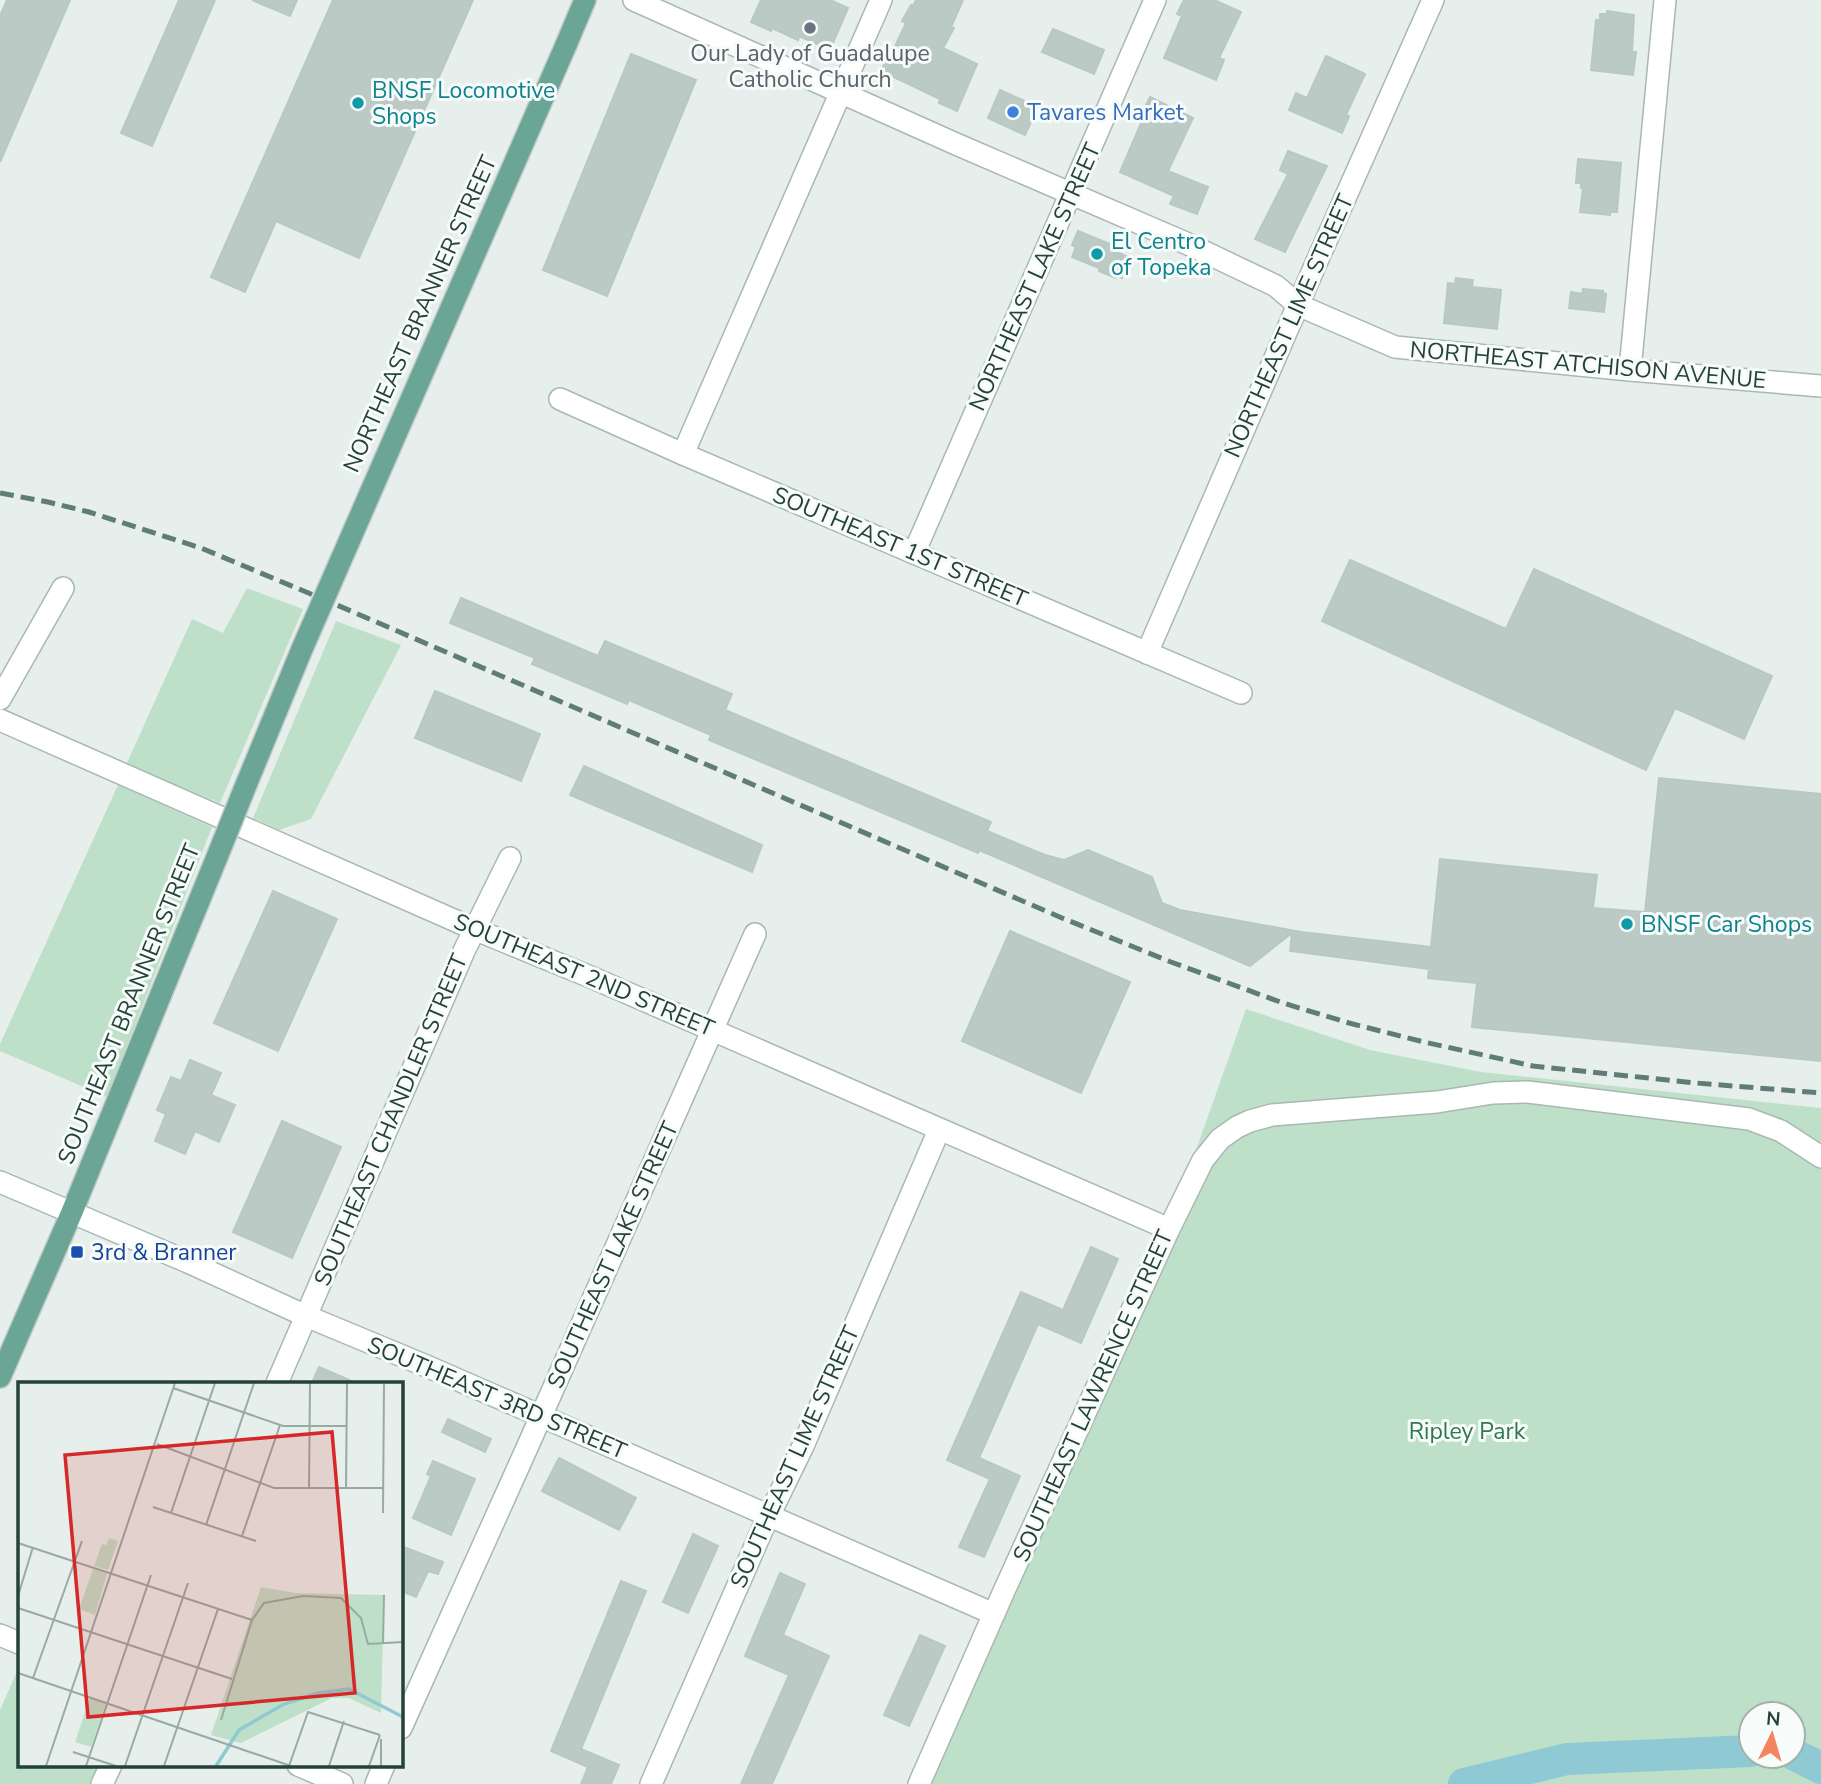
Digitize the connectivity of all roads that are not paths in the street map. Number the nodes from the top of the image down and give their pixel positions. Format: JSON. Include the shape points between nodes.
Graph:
{"nodes":[{"id":1,"x":585,"y":0,"type":"edge"},
{"id":2,"x":634,"y":0,"type":"edge"},
{"id":3,"x":881,"y":0,"type":"edge"},
{"id":4,"x":1155,"y":0,"type":"edge"},
{"id":5,"x":1433,"y":0,"type":"edge"},
{"id":6,"x":1665,"y":0,"type":"edge"},
{"id":7,"x":841,"y":93,"type":"junction"},
{"id":8,"x":1071,"y":194,"type":"junction"},
{"id":9,"x":1298,"y":305,"type":"junction"},
{"id":10,"x":1630,"y":370,"type":"junction"},
{"id":11,"x":1821,"y":386,"type":"edge"},
{"id":12,"x":560,"y":399,"type":"dead end"},
{"id":13,"x":683,"y":454,"type":"junction"},
{"id":14,"x":914,"y":553,"type":"junction"},
{"id":15,"x":63,"y":588,"type":"dead end"},
{"id":16,"x":302,"y":649,"type":"joint"},
{"id":17,"x":1147,"y":653,"type":"junction"},
{"id":18,"x":1241,"y":694,"type":"dead end"},
{"id":19,"x":0,"y":699,"type":"edge"},
{"id":20,"x":0,"y":720,"type":"edge"},
{"id":21,"x":510,"y":858,"type":"dead end"},
{"id":22,"x":474,"y":929,"type":"junction"},
{"id":23,"x":755,"y":934,"type":"dead end"},
{"id":24,"x":713,"y":1031,"type":"junction"},
{"id":25,"x":939,"y":1130,"type":"junction"},
{"id":26,"x":1821,"y":1157,"type":"edge"},
{"id":27,"x":0,"y":1182,"type":"edge"},
{"id":28,"x":72,"y":1212,"type":"junction"},
{"id":29,"x":1168,"y":1229,"type":"junction"},
{"id":30,"x":306,"y":1316,"type":"junction"},
{"id":31,"x":0,"y":1377,"type":"edge"},
{"id":32,"x":277,"y":1382,"type":"edge"},
{"id":33,"x":541,"y":1416,"type":"junction"},
{"id":34,"x":768,"y":1516,"type":"junction"},
{"id":35,"x":994,"y":1614,"type":"junction"},
{"id":36,"x":0,"y":1635,"type":"edge"},
{"id":37,"x":18,"y":1643,"type":"edge"},
{"id":38,"x":402,"y":1726,"type":"edge"},
{"id":39,"x":111,"y":1766,"type":"edge"},
{"id":40,"x":300,"y":1766,"type":"edge"},
{"id":41,"x":384,"y":1766,"type":"edge"},
{"id":42,"x":103,"y":1784,"type":"edge"},
{"id":43,"x":342,"y":1784,"type":"edge"},
{"id":44,"x":376,"y":1784,"type":"edge"},
{"id":45,"x":651,"y":1784,"type":"edge"},
{"id":46,"x":919,"y":1784,"type":"edge"}],
"edges":[{"from":1,"to":16,"type":"main road","name":"NORTHEAST BRANNER STREET","bridge":true},
{"from":2,"to":7,"type":"street","name":"NORTHEAST ATCHISON AVENUE"},
{"from":3,"to":7,"type":"street"},
{"from":4,"to":8,"type":"street","name":"NORTHEAST LAKE STREET"},
{"from":5,"to":9,"type":"street","name":"NORTHEAST LIME STREET"},
{"from":6,"to":10,"type":"street"},
{"from":7,"to":8,"type":"street","name":"NORTHEAST ATCHISON AVENUE"},
{"from":7,"to":13,"type":"street"},
{"from":8,"to":9,"type":"street","name":"NORTHEAST ATCHISON AVENUE","via":[[1264,280]]},
{"from":8,"to":14,"type":"street","name":"NORTHEAST LAKE STREET"},
{"from":9,"to":10,"type":"street","name":"NORTHEAST ATCHISON AVENUE","via":[[1395,347]]},
{"from":9,"to":17,"type":"street","name":"NORTHEAST LIME STREET"},
{"from":10,"to":11,"type":"street","name":"NORTHEAST ATCHISON AVENUE"},
{"from":12,"to":13,"type":"street","name":"SOUTHEAST 1ST STREET"},
{"from":13,"to":14,"type":"street","name":"SOUTHEAST 1ST STREET"},
{"from":14,"to":17,"type":"street","name":"SOUTHEAST 1ST STREET"},
{"from":15,"to":19,"type":"street"},
{"from":16,"to":28,"type":"main road","name":"SOUTHEAST BRANNER STREET","bridge":true},
{"from":17,"to":18,"type":"street","name":"SOUTHEAST 1ST STREET"},
{"from":20,"to":22,"type":"street","name":"SOUTHEAST 2ND STREET"},
{"from":21,"to":22,"type":"street","name":"SOUTHEAST CHANDLER STREET"},
{"from":22,"to":24,"type":"street","name":"SOUTHEAST 2ND STREET"},
{"from":22,"to":30,"type":"street","name":"SOUTHEAST CHANDLER STREET"},
{"from":23,"to":24,"type":"street","name":"SOUTHEAST LAKE STREET"},
{"from":24,"to":25,"type":"street","name":"SOUTHEAST 2ND STREET"},
{"from":24,"to":33,"type":"street","name":"SOUTHEAST LAKE STREET"},
{"from":25,"to":29,"type":"street","name":"SOUTHEAST 2ND STREET"},
{"from":25,"to":34,"type":"street","name":"SOUTHEAST LIME STREET","via":[[803,1446]]},
{"from":26,"to":29,"type":"street","name":"SOUTHEAST LAWRENCE STREET","via":[[1781,1131],[1749,1119],[1528,1092],[1272,1115],[1237,1127],[1220,1139],[1203,1160]]},
{"from":27,"to":28,"type":"street","name":"SOUTHEAST 3RD STREET"},
{"from":28,"to":30,"type":"street","name":"SOUTHEAST 3RD STREET"},
{"from":28,"to":31,"type":"main road","name":"SOUTHEAST BRANNER STREET"},
{"from":29,"to":35,"type":"street","name":"SOUTHEAST LAWRENCE STREET"},
{"from":30,"to":32,"type":"street","name":"SOUTHEAST CHANDLER STREET"},
{"from":30,"to":33,"type":"street","name":"SOUTHEAST 3RD STREET"},
{"from":33,"to":34,"type":"street","name":"SOUTHEAST 3RD STREET"},
{"from":33,"to":38,"type":"street","name":"SOUTHEAST LAKE STREET"},
{"from":34,"to":35,"type":"street","name":"SOUTHEAST 3RD STREET"},
{"from":34,"to":45,"type":"street","name":"SOUTHEAST LIME STREET"},
{"from":35,"to":46,"type":"street","name":"SOUTHEAST LAWRENCE STREET"},
{"from":36,"to":37,"type":"street"},
{"from":39,"to":42,"type":"street"},
{"from":40,"to":43,"type":"street"},
{"from":41,"to":44,"type":"street"}]}
